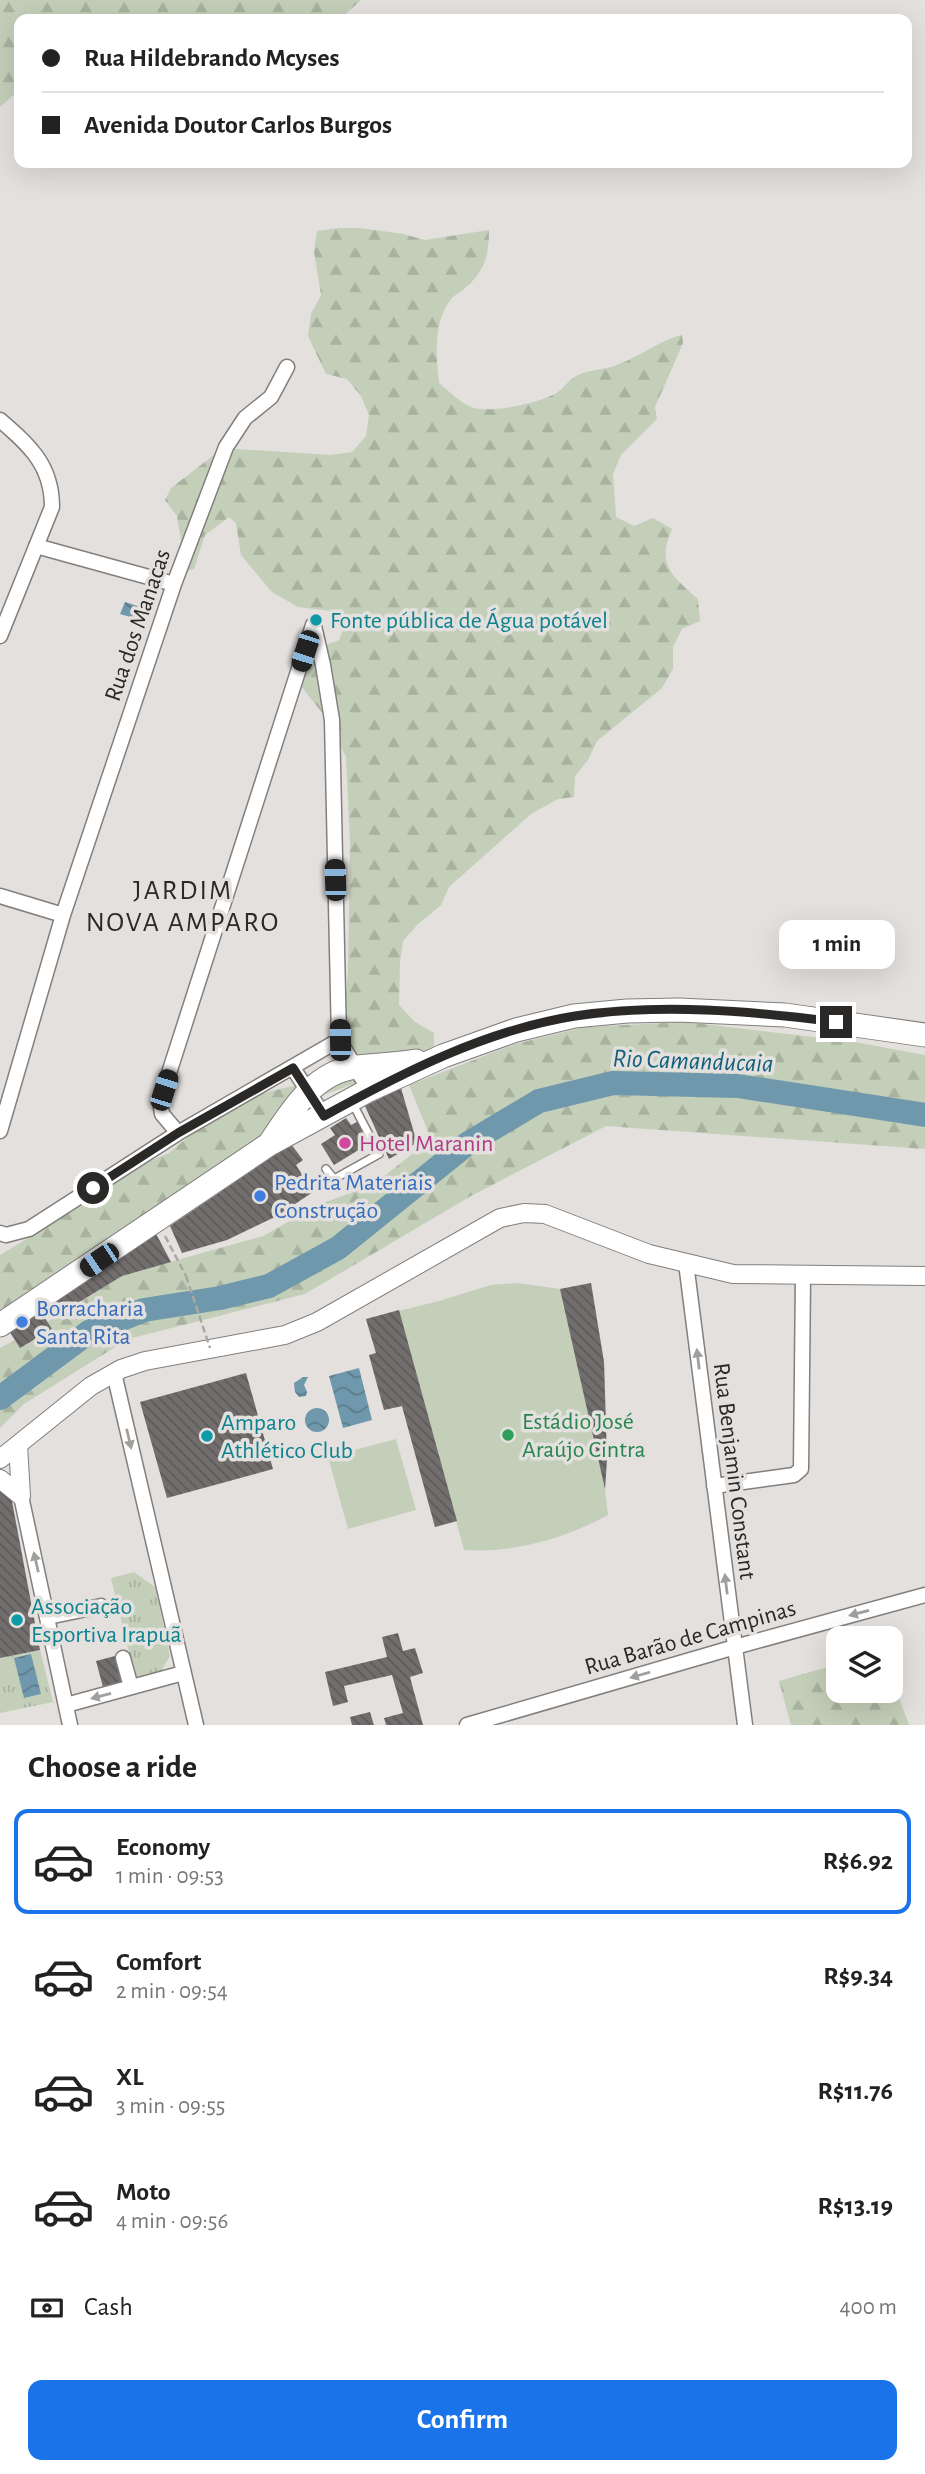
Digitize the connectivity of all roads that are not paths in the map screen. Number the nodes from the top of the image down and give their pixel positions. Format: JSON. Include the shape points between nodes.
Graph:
{"nodes":[{"id":1,"x":287,"y":367,"type":"dead end"},
{"id":2,"x":0,"y":420,"type":"edge"},
{"id":3,"x":36,"y":545,"type":"junction"},
{"id":4,"x":174,"y":584,"type":"junction"},
{"id":5,"x":0,"y":636,"type":"edge"},
{"id":6,"x":0,"y":896,"type":"edge"},
{"id":7,"x":63,"y":915,"type":"junction"},
{"id":8,"x":925,"y":1035,"type":"edge"},
{"id":9,"x":340,"y":1040,"type":"junction"},
{"id":10,"x":443,"y":1056,"type":"junction"},
{"id":11,"x":356,"y":1067,"type":"junction"},
{"id":12,"x":293,"y":1068,"type":"junction"},
{"id":13,"x":308,"y":1093,"type":"junction"},
{"id":14,"x":360,"y":1096,"type":"junction"},
{"id":15,"x":324,"y":1116,"type":"junction"},
{"id":16,"x":0,"y":1131,"type":"edge"},
{"id":17,"x":178,"y":1133,"type":"junction"},
{"id":18,"x":268,"y":1145,"type":"junction"},
{"id":19,"x":326,"y":1169,"type":"dead end"},
{"id":20,"x":0,"y":1233,"type":"edge"},
{"id":21,"x":686,"y":1263,"type":"junction"},
{"id":22,"x":803,"y":1275,"type":"junction"},
{"id":23,"x":925,"y":1276,"type":"edge"},
{"id":24,"x":0,"y":1325,"type":"edge"},
{"id":25,"x":114,"y":1373,"type":"junction"},
{"id":26,"x":18,"y":1445,"type":"junction"},
{"id":27,"x":0,"y":1459,"type":"edge"},
{"id":28,"x":0,"y":1479,"type":"edge"},
{"id":29,"x":714,"y":1486,"type":"junction"},
{"id":30,"x":21,"y":1496,"type":"junction"},
{"id":31,"x":925,"y":1595,"type":"edge"},
{"id":32,"x":101,"y":1606,"type":"dead end"},
{"id":33,"x":48,"y":1617,"type":"junction"},
{"id":34,"x":735,"y":1647,"type":"junction"},
{"id":35,"x":123,"y":1658,"type":"dead end"},
{"id":36,"x":183,"y":1673,"type":"junction"},
{"id":37,"x":131,"y":1687,"type":"junction"},
{"id":38,"x":66,"y":1705,"type":"junction"},
{"id":39,"x":70,"y":1725,"type":"edge"},
{"id":40,"x":196,"y":1725,"type":"edge"},
{"id":41,"x":467,"y":1725,"type":"edge"},
{"id":42,"x":745,"y":1725,"type":"edge"}],
"edges":[{"from":1,"to":4,"type":"street","name":"Rua dos Manacas","via":[[271,397],[245,418],[226,447]]},
{"from":2,"to":3,"type":"street","via":[[27,443],[52,488],[52,507]]},
{"from":3,"to":4,"type":"street"},
{"from":3,"to":5,"type":"street"},
{"from":4,"to":7,"type":"street","name":"Rua dos Manacas"},
{"from":6,"to":7,"type":"street"},
{"from":7,"to":16,"type":"street","name":"Rua dos Manacas"},
{"from":8,"to":10,"type":"main road","via":[[785,1015],[627,1011],[574,1016],[516,1030]]},
{"from":9,"to":11,"type":"street"},
{"from":9,"to":12,"type":"street"},
{"from":9,"to":17,"type":"street","via":[[331,720],[313,625],[160,1101],[162,1114]]},
{"from":10,"to":11,"type":"main road"},
{"from":10,"to":14,"type":"main road"},
{"from":11,"to":13,"type":"main road","via":[[333,1073]]},
{"from":11,"to":14,"type":"street"},
{"from":12,"to":13,"type":"street"},
{"from":12,"to":17,"type":"street"},
{"from":13,"to":15,"type":"street"},
{"from":13,"to":18,"type":"main road"},
{"from":14,"to":15,"type":"main road"},
{"from":14,"to":19,"type":"lane","via":[[379,1154],[334,1179]]},
{"from":15,"to":18,"type":"main road"},
{"from":17,"to":20,"type":"street","via":[[29,1229]]},
{"from":18,"to":24,"type":"main road"},
{"from":21,"to":22,"type":"street","via":[[733,1274]]},
{"from":21,"to":25,"type":"street","via":[[649,1254],[545,1214],[524,1213],[500,1218],[317,1322],[285,1335],[145,1361]]},
{"from":29,"to":21,"type":"street","name":"Rua Benjamin Constant","one_way":true},
{"from":22,"to":23,"type":"street"},
{"from":22,"to":29,"type":"street","via":[[801,1469],[794,1475]]},
{"from":25,"to":26,"type":"street"},
{"from":25,"to":36,"type":"street","one_way":true},
{"from":26,"to":27,"type":"street"},
{"from":26,"to":30,"type":"street"},
{"from":28,"to":30,"type":"street"},
{"from":34,"to":29,"type":"street","name":"Rua Benjamin Constant","one_way":true},
{"from":33,"to":30,"type":"street","one_way":true},
{"from":31,"to":34,"type":"street","name":"Rua Barão de Campinas","one_way":true},
{"from":32,"to":33,"type":"street"},
{"from":33,"to":38,"type":"street"},
{"from":34,"to":41,"type":"street","name":"Rua Barão de Campinas","one_way":true},
{"from":34,"to":42,"type":"street","name":"Rua Benjamin Constant"},
{"from":35,"to":37,"type":"street"},
{"from":36,"to":37,"type":"street"},
{"from":36,"to":40,"type":"street"},
{"from":37,"to":38,"type":"street","one_way":true},
{"from":38,"to":39,"type":"street"}]}
